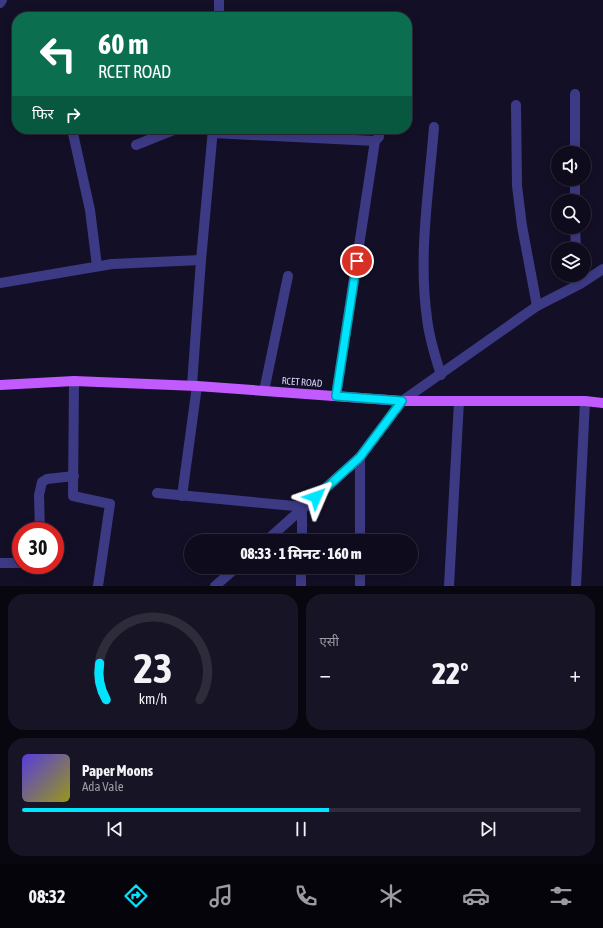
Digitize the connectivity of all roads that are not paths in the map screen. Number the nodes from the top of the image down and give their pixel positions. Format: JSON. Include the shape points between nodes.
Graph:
{"nodes":[{"id":1,"x":2,"y":0,"type":"edge"},
{"id":2,"x":219,"y":0,"type":"edge"},
{"id":3,"x":0,"y":3,"type":"edge"},
{"id":4,"x":219,"y":12,"type":"edge"},
{"id":5,"x":575,"y":94,"type":"dead end"},
{"id":6,"x":516,"y":105,"type":"dead end"},
{"id":7,"x":434,"y":126,"type":"dead end"},
{"id":8,"x":73,"y":134,"type":"edge"},
{"id":9,"x":164,"y":134,"type":"edge"},
{"id":10,"x":213,"y":134,"type":"edge"},
{"id":11,"x":262,"y":134,"type":"edge"},
{"id":12,"x":379,"y":134,"type":"edge"},
{"id":13,"x":376,"y":141,"type":"junction"},
{"id":14,"x":136,"y":145,"type":"dead end"},
{"id":15,"x":575,"y":146,"type":"edge"},
{"id":16,"x":201,"y":260,"type":"junction"},
{"id":17,"x":98,"y":266,"type":"junction"},
{"id":18,"x":603,"y":269,"type":"edge"},
{"id":19,"x":591,"y":274,"type":"edge"},
{"id":20,"x":288,"y":276,"type":"dead end"},
{"id":21,"x":574,"y":282,"type":"edge"},
{"id":22,"x":0,"y":283,"type":"edge"},
{"id":23,"x":537,"y":306,"type":"junction"},
{"id":24,"x":441,"y":375,"type":"junction"},
{"id":25,"x":74,"y":381,"type":"junction"},
{"id":26,"x":0,"y":385,"type":"edge"},
{"id":27,"x":194,"y":386,"type":"junction"},
{"id":28,"x":264,"y":391,"type":"junction"},
{"id":29,"x":336,"y":396,"type":"junction"},
{"id":30,"x":402,"y":401,"type":"junction"},
{"id":31,"x":458,"y":401,"type":"junction"},
{"id":32,"x":585,"y":401,"type":"junction"},
{"id":33,"x":603,"y":403,"type":"edge"},
{"id":34,"x":360,"y":457,"type":"junction"},
{"id":35,"x":74,"y":476,"type":"junction"},
{"id":36,"x":157,"y":493,"type":"dead end"},
{"id":37,"x":182,"y":496,"type":"junction"},
{"id":38,"x":303,"y":508,"type":"junction"},
{"id":39,"x":40,"y":522,"type":"edge"},
{"id":40,"x":274,"y":534,"type":"edge"},
{"id":41,"x":302,"y":534,"type":"edge"},
{"id":42,"x":360,"y":534,"type":"edge"},
{"id":43,"x":0,"y":562,"type":"edge"},
{"id":44,"x":12,"y":563,"type":"edge"},
{"id":45,"x":229,"y":574,"type":"edge"},
{"id":46,"x":301,"y":574,"type":"edge"},
{"id":47,"x":360,"y":574,"type":"edge"},
{"id":48,"x":98,"y":586,"type":"edge"},
{"id":49,"x":215,"y":586,"type":"edge"},
{"id":50,"x":301,"y":586,"type":"edge"},
{"id":51,"x":360,"y":586,"type":"edge"},
{"id":52,"x":449,"y":586,"type":"edge"},
{"id":53,"x":576,"y":586,"type":"edge"}],
"edges":[{"from":1,"to":3,"type":"street"},
{"from":2,"to":4,"type":"street"},
{"from":5,"to":15,"type":"street"},
{"from":6,"to":23,"type":"street","via":[[517,186]]},
{"from":7,"to":24,"type":"street","via":[[424,244],[424,283],[431,344]]},
{"from":8,"to":17,"type":"street","via":[[90,210]]},
{"from":9,"to":14,"type":"street"},
{"from":10,"to":16,"type":"street"},
{"from":11,"to":13,"type":"street"},
{"from":12,"to":13,"type":"street"},
{"from":13,"to":29,"type":"street"},
{"from":16,"to":17,"type":"street"},
{"from":16,"to":27,"type":"street"},
{"from":17,"to":22,"type":"street"},
{"from":18,"to":19,"type":"street"},
{"from":20,"to":28,"type":"street"},
{"from":21,"to":23,"type":"street"},
{"from":23,"to":24,"type":"street"},
{"from":24,"to":30,"type":"street"},
{"from":25,"to":26,"type":"main road","name":"RCET ROAD"},
{"from":25,"to":27,"type":"main road","name":"RCET ROAD"},
{"from":25,"to":35,"type":"street"},
{"from":27,"to":28,"type":"main road","name":"RCET ROAD"},
{"from":27,"to":37,"type":"street"},
{"from":28,"to":29,"type":"main road","name":"RCET ROAD"},
{"from":29,"to":30,"type":"main road","name":"RCET ROAD"},
{"from":30,"to":31,"type":"main road","name":"RCET ROAD"},
{"from":30,"to":34,"type":"street"},
{"from":31,"to":32,"type":"main road","name":"RCET ROAD"},
{"from":31,"to":52,"type":"street"},
{"from":32,"to":33,"type":"main road","name":"RCET ROAD"},
{"from":32,"to":53,"type":"street"},
{"from":34,"to":38,"type":"street"},
{"from":34,"to":42,"type":"street"},
{"from":35,"to":39,"type":"street","via":[[42,482],[39,495]]},
{"from":35,"to":48,"type":"street","via":[[73,496],[110,504]]},
{"from":36,"to":37,"type":"street"},
{"from":37,"to":38,"type":"street"},
{"from":38,"to":40,"type":"street"},
{"from":38,"to":41,"type":"street"},
{"from":43,"to":44,"type":"street"},
{"from":45,"to":49,"type":"street"},
{"from":46,"to":50,"type":"street"},
{"from":47,"to":51,"type":"street"}]}
